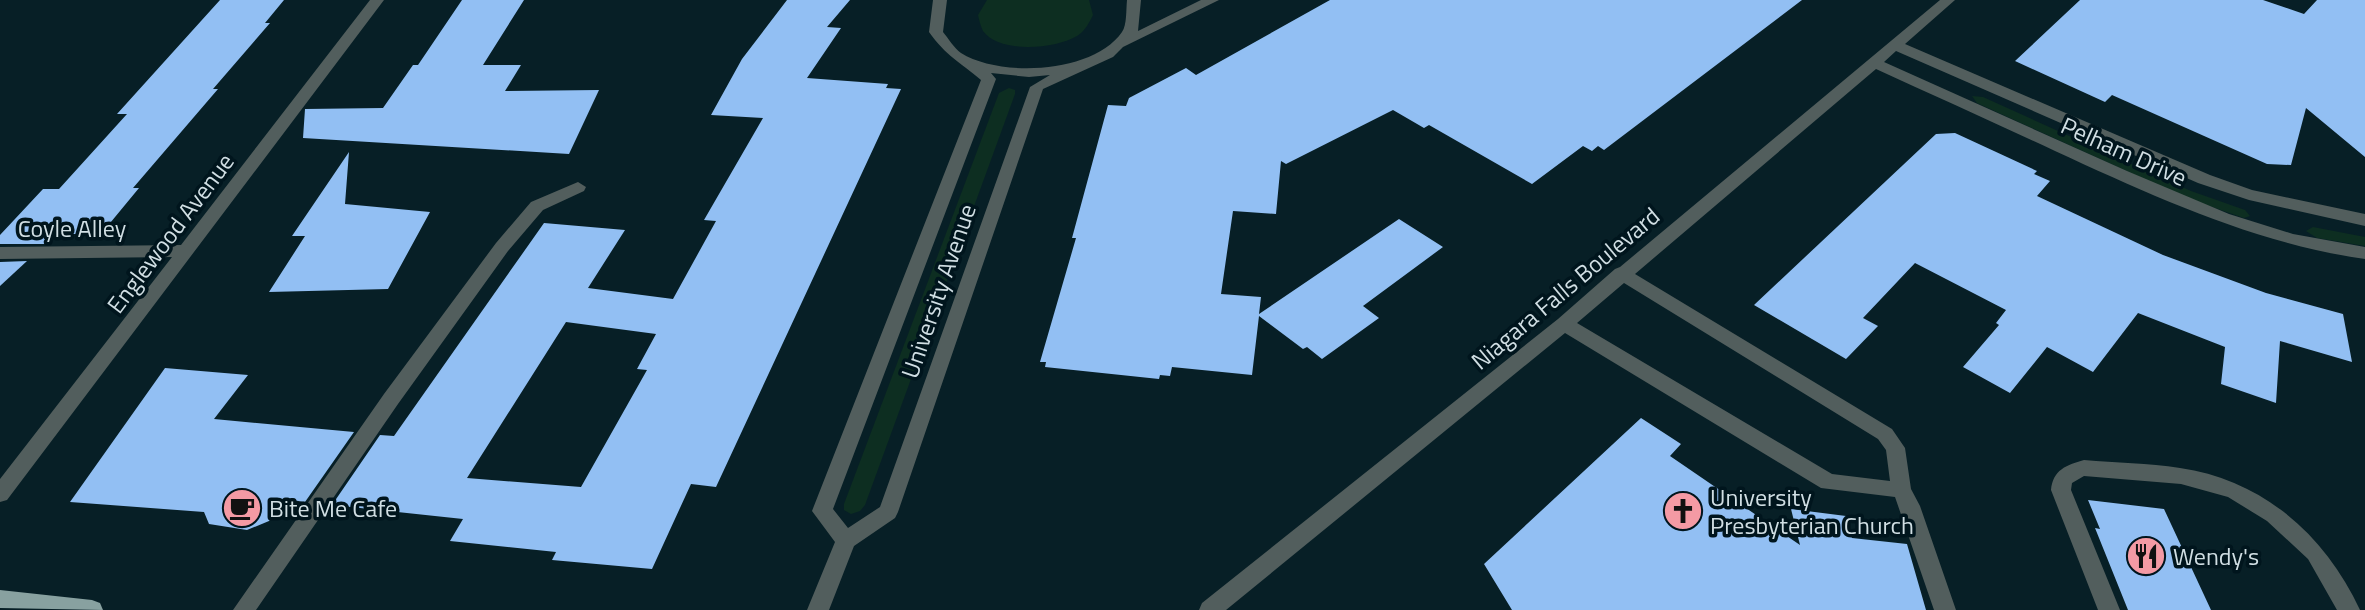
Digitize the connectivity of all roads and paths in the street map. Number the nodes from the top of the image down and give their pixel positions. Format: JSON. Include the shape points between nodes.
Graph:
{"nodes":[{"id":1,"x":377,"y":0,"type":"edge"},
{"id":2,"x":940,"y":0,"type":"edge"},
{"id":3,"x":1212,"y":0,"type":"edge"},
{"id":4,"x":1948,"y":0,"type":"edge"},
{"id":5,"x":1137,"y":1,"type":"edge"},
{"id":6,"x":1895,"y":45,"type":"junction"},
{"id":7,"x":1117,"y":46,"type":"junction"},
{"id":8,"x":968,"y":62,"type":"junction"},
{"id":9,"x":1875,"y":62,"type":"junction"},
{"id":10,"x":1083,"y":64,"type":"junction"},
{"id":11,"x":578,"y":187,"type":"dead end"},
{"id":12,"x":2281,"y":203,"type":"junction"},
{"id":13,"x":2365,"y":220,"type":"edge"},
{"id":14,"x":2282,"y":236,"type":"junction"},
{"id":15,"x":187,"y":251,"type":"junction"},
{"id":16,"x":0,"y":253,"type":"edge"},
{"id":17,"x":2365,"y":253,"type":"edge"},
{"id":18,"x":1621,"y":273,"type":"junction"},
{"id":19,"x":1564,"y":324,"type":"junction"},
{"id":20,"x":1901,"y":490,"type":"junction"},
{"id":21,"x":0,"y":495,"type":"edge"},
{"id":22,"x":846,"y":540,"type":"junction"},
{"id":23,"x":0,"y":599,"type":"edge"},
{"id":24,"x":92,"y":610,"type":"edge"},
{"id":25,"x":244,"y":610,"type":"edge"},
{"id":26,"x":818,"y":610,"type":"edge"},
{"id":27,"x":1210,"y":610,"type":"edge"},
{"id":28,"x":1945,"y":610,"type":"edge"},
{"id":29,"x":2109,"y":610,"type":"edge"},
{"id":30,"x":2349,"y":610,"type":"edge"}],
"edges":[{"from":1,"to":15,"type":"street","name":"Englewood Avenue"},
{"from":2,"to":8,"type":"street","via":[[933,13],[939,40]]},
{"from":3,"to":7,"type":"street","name":"University Avenue"},
{"from":4,"to":6,"type":"street","name":"Niagara Falls Boulevard"},
{"from":5,"to":7,"type":"street","via":[[1130,32]]},
{"from":6,"to":9,"type":"street","name":"Niagara Falls Boulevard"},
{"from":6,"to":12,"type":"street","name":"Pelham Drive","via":[[2204,179]]},
{"from":7,"to":10,"type":"street","name":"University Avenue"},
{"from":8,"to":10,"type":"street","via":[[989,69],[1036,73]]},
{"from":8,"to":22,"type":"street","name":"University Avenue","via":[[989,79],[822,511]]},
{"from":9,"to":14,"type":"street","name":"Pelham Drive","via":[[2167,196]]},
{"from":9,"to":18,"type":"street","name":"Niagara Falls Boulevard"},
{"from":10,"to":22,"type":"street","name":"University Avenue","via":[[1037,87],[888,512]]},
{"from":11,"to":25,"type":"street","via":[[537,206],[502,247]]},
{"from":12,"to":13,"type":"street","name":"Pelham Drive"},
{"from":12,"to":14,"type":"street"},
{"from":14,"to":17,"type":"street","name":"Pelham Drive"},
{"from":15,"to":16,"type":"street","name":"Coyle Alley"},
{"from":15,"to":21,"type":"street","name":"Englewood Avenue"},
{"from":18,"to":19,"type":"street","name":"Niagara Falls Boulevard"},
{"from":18,"to":20,"type":"street","via":[[1885,434],[1895,447]]},
{"from":19,"to":20,"type":"street","via":[[1828,482]]},
{"from":19,"to":27,"type":"street","name":"Niagara Falls Boulevard"},
{"from":20,"to":28,"type":"street"},
{"from":22,"to":26,"type":"street"},
{"from":23,"to":24,"type":"main road"},
{"from":29,"to":30,"type":"street","via":[[2061,490],[2062,480],[2084,467],[2181,477],[2234,490],[2274,515],[2315,553]]}]}
